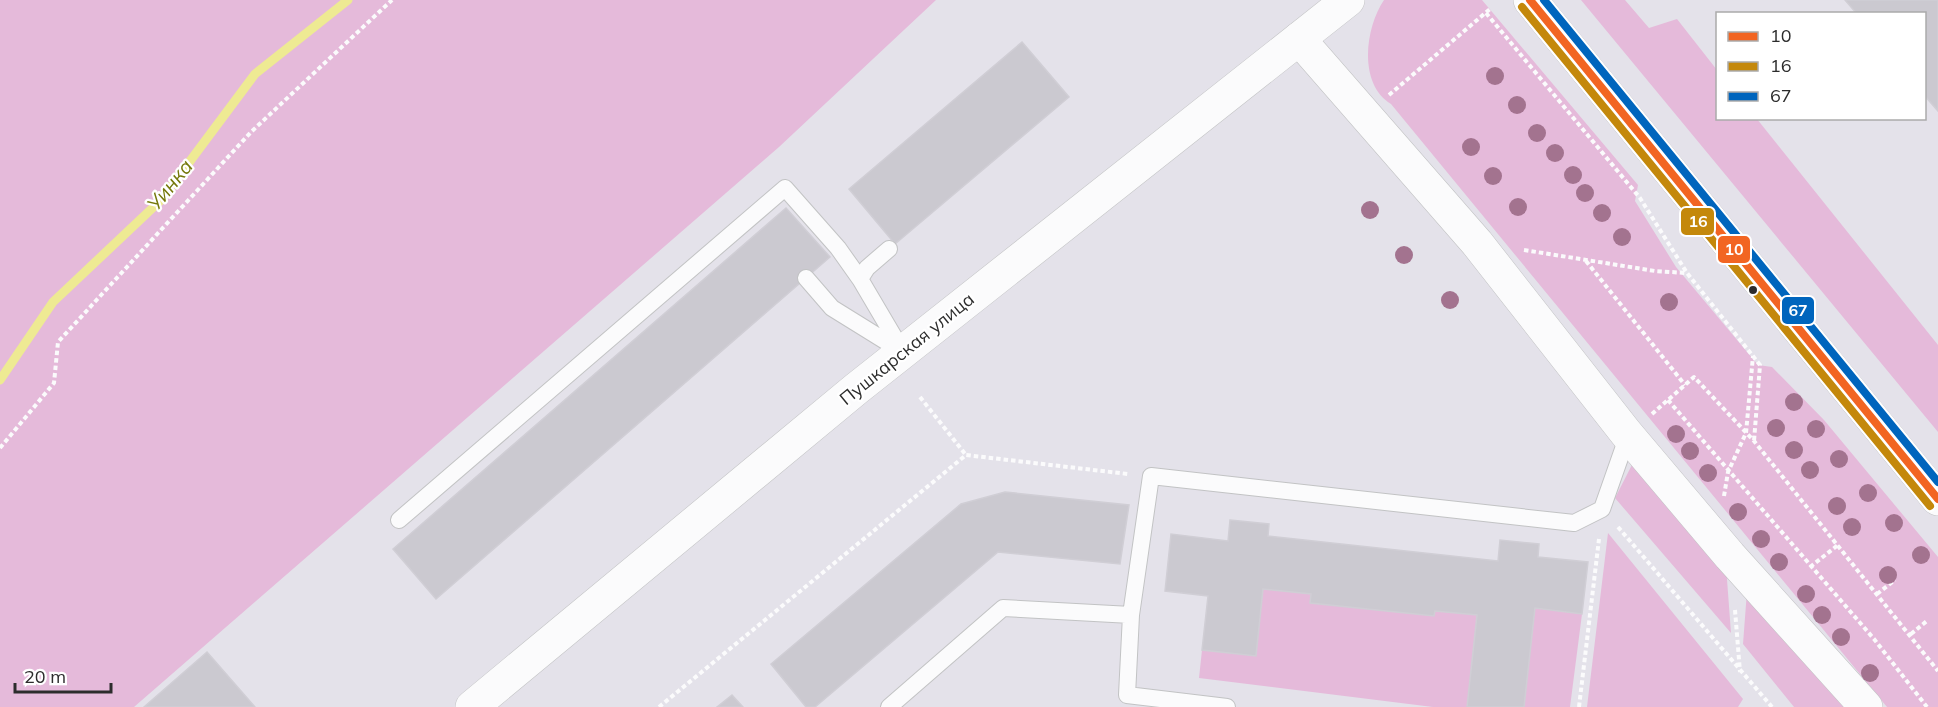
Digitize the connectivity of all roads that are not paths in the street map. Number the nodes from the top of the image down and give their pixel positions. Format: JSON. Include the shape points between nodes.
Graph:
{"nodes":[{"id":1,"x":1348,"y":0,"type":"edge"},
{"id":2,"x":1530,"y":0,"type":"edge"},
{"id":3,"x":1299,"y":39,"type":"junction"},
{"id":4,"x":889,"y":249,"type":"dead end"},
{"id":5,"x":806,"y":278,"type":"dead end"},
{"id":6,"x":860,"y":279,"type":"junction"},
{"id":7,"x":903,"y":352,"type":"junction"},
{"id":8,"x":1628,"y":435,"type":"junction"},
{"id":9,"x":1938,"y":499,"type":"edge"},
{"id":10,"x":399,"y":520,"type":"dead end"},
{"id":11,"x":1131,"y":615,"type":"junction"},
{"id":12,"x":472,"y":707,"type":"edge"},
{"id":13,"x":889,"y":707,"type":"edge"},
{"id":14,"x":1227,"y":707,"type":"edge"},
{"id":15,"x":1866,"y":707,"type":"edge"}],
"edges":[{"from":1,"to":3,"type":"street","name":"Пушкарская улица"},
{"from":2,"to":9,"type":"street"},
{"from":3,"to":7,"type":"street","name":"Пушкарская улица"},
{"from":3,"to":8,"type":"street","via":[[1478,243]]},
{"from":4,"to":6,"type":"lane"},
{"from":5,"to":7,"type":"lane","via":[[832,308]]},
{"from":6,"to":7,"type":"lane"},
{"from":6,"to":10,"type":"lane","via":[[785,189]]},
{"from":7,"to":12,"type":"street","name":"Пушкарская улица"},
{"from":8,"to":11,"type":"lane","via":[[1602,508],[1574,523],[1151,476]]},
{"from":8,"to":15,"type":"street"},
{"from":11,"to":13,"type":"lane","via":[[1003,608]]},
{"from":11,"to":14,"type":"lane","via":[[1126,695]]}]}
